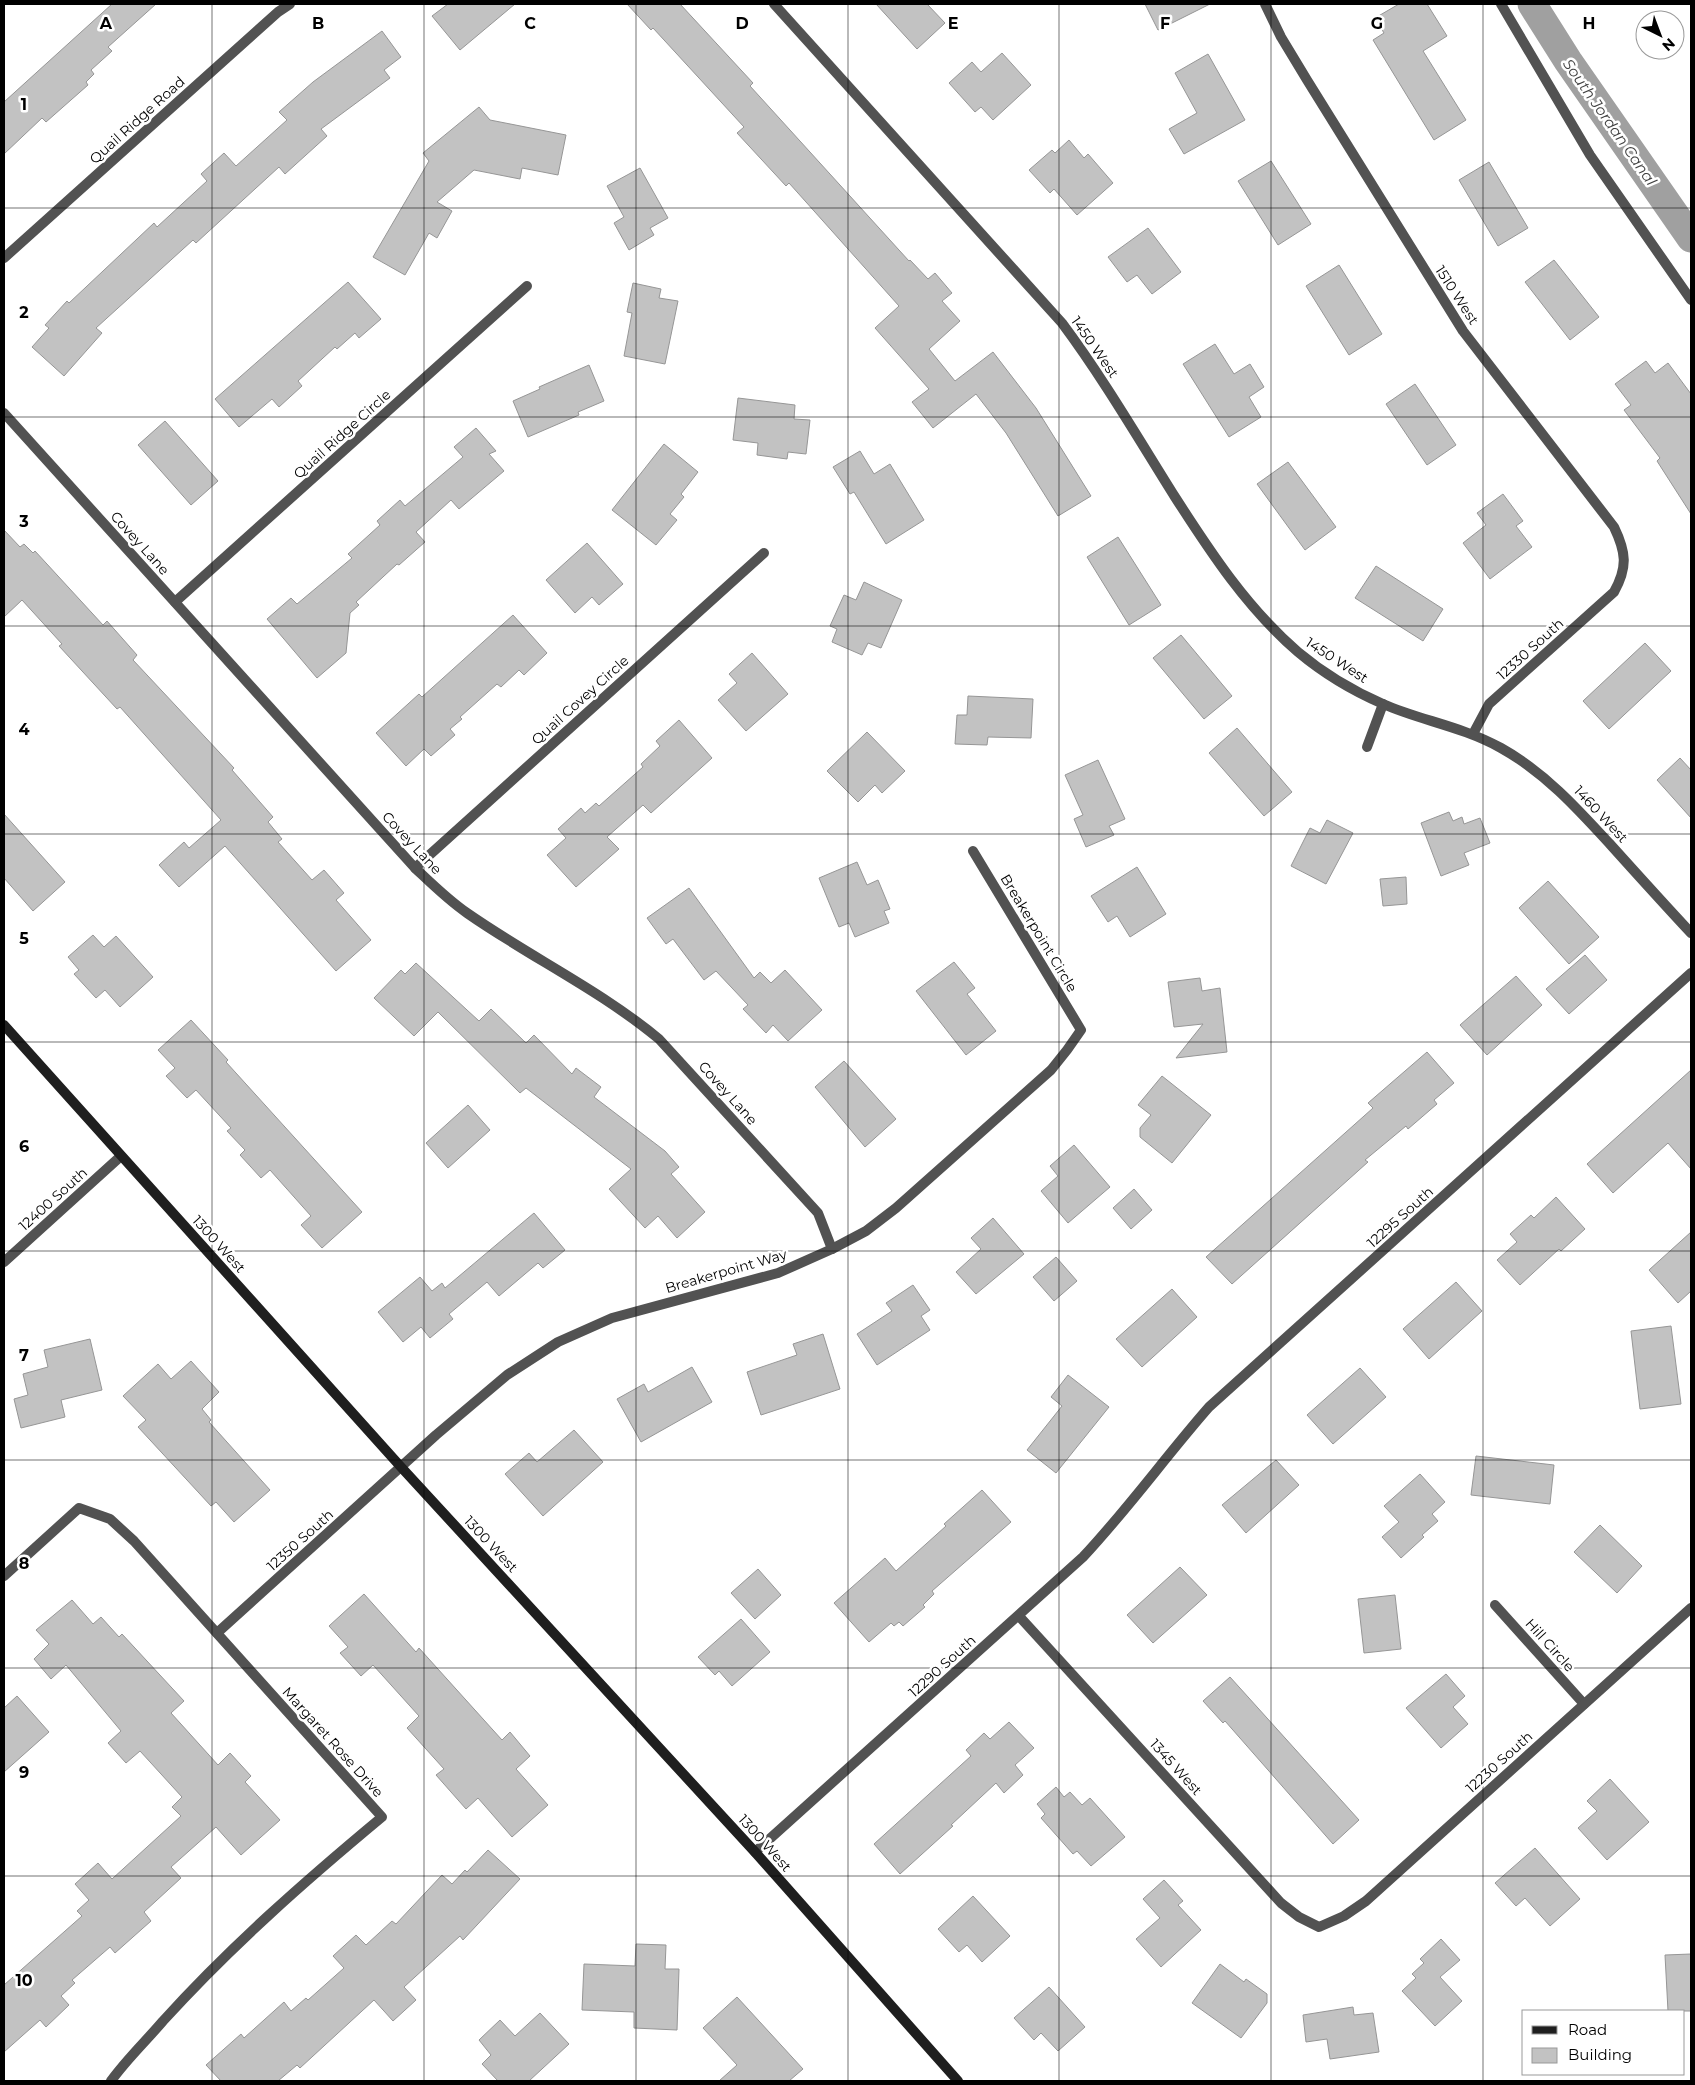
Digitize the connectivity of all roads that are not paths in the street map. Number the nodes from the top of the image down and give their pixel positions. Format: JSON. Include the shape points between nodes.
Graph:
{"nodes":[{"id":1,"x":290,"y":4,"type":"edge"},
{"id":2,"x":774,"y":4,"type":"edge"},
{"id":3,"x":1265,"y":4,"type":"edge"},
{"id":4,"x":1501,"y":4,"type":"edge"},
{"id":5,"x":4,"y":258,"type":"edge"},
{"id":6,"x":527,"y":286,"type":"dead end"},
{"id":7,"x":1691,"y":300,"type":"edge"},
{"id":8,"x":4,"y":413,"type":"edge"},
{"id":9,"x":764,"y":552,"type":"dead end"},
{"id":10,"x":1614,"y":592,"type":"joint"},
{"id":11,"x":175,"y":602,"type":"junction"},
{"id":12,"x":1383,"y":704,"type":"junction"},
{"id":13,"x":1473,"y":734,"type":"junction"},
{"id":14,"x":1367,"y":746,"type":"dead end"},
{"id":15,"x":973,"y":850,"type":"dead end"},
{"id":16,"x":415,"y":868,"type":"junction"},
{"id":17,"x":1691,"y":933,"type":"edge"},
{"id":18,"x":1691,"y":973,"type":"edge"},
{"id":19,"x":4,"y":1025,"type":"edge"},
{"id":20,"x":1081,"y":1030,"type":"joint"},
{"id":21,"x":121,"y":1156,"type":"junction"},
{"id":22,"x":832,"y":1249,"type":"junction"},
{"id":23,"x":4,"y":1262,"type":"edge"},
{"id":24,"x":401,"y":1467,"type":"junction"},
{"id":25,"x":1139,"y":1492,"type":"joint"},
{"id":26,"x":4,"y":1576,"type":"edge"},
{"id":27,"x":1495,"y":1605,"type":"dead end"},
{"id":28,"x":1691,"y":1608,"type":"edge"},
{"id":29,"x":1019,"y":1616,"type":"junction"},
{"id":30,"x":217,"y":1632,"type":"junction"},
{"id":31,"x":1584,"y":1704,"type":"junction"},
{"id":32,"x":755,"y":1852,"type":"junction"},
{"id":33,"x":1319,"y":1927,"type":"joint"},
{"id":34,"x":111,"y":2081,"type":"edge"},
{"id":35,"x":958,"y":2081,"type":"edge"}],
"edges":[{"from":1,"to":5,"type":"street","name":"Quail Ridge Road"},
{"from":2,"to":12,"type":"street","name":"1450 West","via":[[1062,323],[1201,538],[1264,621],[1340,682]]},
{"from":3,"to":10,"type":"street","name":"1510 West","via":[[1307,80],[1463,331],[1614,527],[1622,544],[1625,563],[1622,578]]},
{"from":4,"to":7,"type":"street","via":[[1590,155]]},
{"from":6,"to":11,"type":"street","name":"Quail Ridge Circle"},
{"from":8,"to":11,"type":"street","name":"Covey Lane"},
{"from":9,"to":16,"type":"street","name":"Quail Covey Circle"},
{"from":10,"to":13,"type":"street","name":"12330 South","via":[[1489,704]]},
{"from":11,"to":16,"type":"street","name":"Covey Lane"},
{"from":12,"to":13,"type":"street","name":"1450 West"},
{"from":12,"to":14,"type":"street"},
{"from":13,"to":17,"type":"street","name":"1460 West","via":[[1503,749],[1558,789]]},
{"from":15,"to":20,"type":"street","name":"Breakerpoint Circle"},
{"from":16,"to":22,"type":"street","name":"Covey Lane","via":[[466,912],[601,995],[659,1039],[818,1213]]},
{"from":18,"to":25,"type":"street","name":"12295 South","via":[[1209,1407]]},
{"from":19,"to":21,"type":"street","name":"1300 West"},
{"from":20,"to":22,"type":"street","name":"Breakerpoint Way","via":[[1051,1070],[896,1208],[866,1231]]},
{"from":21,"to":23,"type":"street","name":"12400 South"},
{"from":21,"to":24,"type":"street","name":"1300 West"},
{"from":22,"to":24,"type":"street","name":"Breakerpoint Way","via":[[778,1273],[612,1318],[558,1342],[507,1375]]},
{"from":24,"to":30,"type":"street","name":"12350 South"},
{"from":24,"to":32,"type":"street","name":"1300 West"},
{"from":25,"to":29,"type":"street","name":"12290 South","via":[[1083,1557]]},
{"from":26,"to":30,"type":"street","name":"Margaret Rose Drive","via":[[79,1508],[110,1519]]},
{"from":27,"to":31,"type":"street","name":"Hill Circle"},
{"from":28,"to":31,"type":"street","name":"12230 South"},
{"from":29,"to":32,"type":"street","name":"12290 South"},
{"from":29,"to":33,"type":"street","name":"1345 West","via":[[1281,1902],[1298,1917]]},
{"from":30,"to":34,"type":"street","name":"Margaret Rose Drive","via":[[382,1817],[313,1874],[242,1940]]},
{"from":31,"to":33,"type":"street","name":"12230 South","via":[[1366,1902]]},
{"from":32,"to":35,"type":"street","name":"1300 West"}]}
